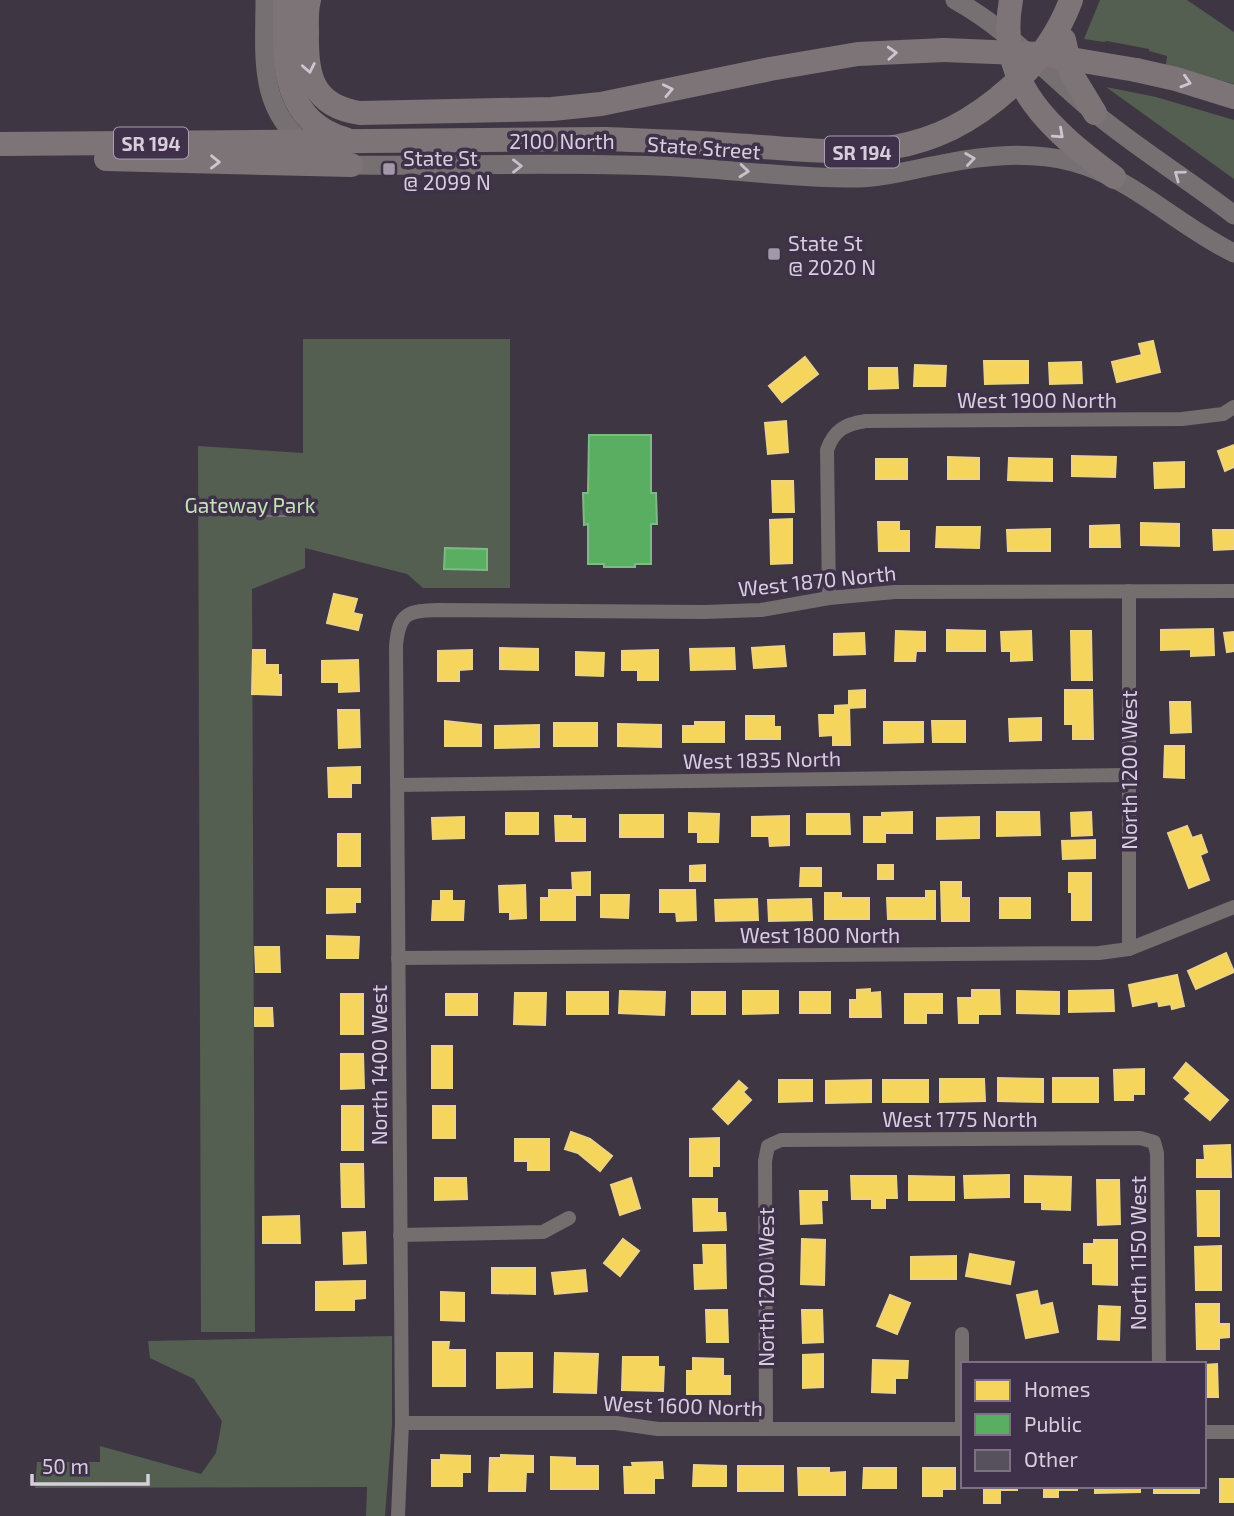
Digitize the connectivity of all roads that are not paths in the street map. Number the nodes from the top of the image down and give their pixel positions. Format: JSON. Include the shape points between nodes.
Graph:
{"nodes":[{"id":1,"x":265,"y":0,"type":"edge"},
{"id":2,"x":285,"y":0,"type":"edge"},
{"id":3,"x":309,"y":0,"type":"edge"},
{"id":4,"x":955,"y":0,"type":"edge"},
{"id":5,"x":1012,"y":0,"type":"edge"},
{"id":6,"x":1068,"y":9,"type":"edge"},
{"id":7,"x":1007,"y":36,"type":"junction"},
{"id":8,"x":1028,"y":70,"type":"junction"},
{"id":9,"x":1234,"y":97,"type":"edge"},
{"id":10,"x":601,"y":104,"type":"junction"},
{"id":11,"x":1095,"y":113,"type":"junction"},
{"id":12,"x":302,"y":142,"type":"junction"},
{"id":13,"x":0,"y":144,"type":"edge"},
{"id":14,"x":360,"y":149,"type":"junction"},
{"id":15,"x":0,"y":153,"type":"edge"},
{"id":16,"x":1114,"y":177,"type":"junction"},
{"id":17,"x":1234,"y":215,"type":"edge"},
{"id":18,"x":1234,"y":253,"type":"edge"},
{"id":19,"x":1234,"y":407,"type":"edge"},
{"id":20,"x":1129,"y":591,"type":"junction"},
{"id":21,"x":1234,"y":591,"type":"edge"},
{"id":22,"x":829,"y":598,"type":"junction"},
{"id":23,"x":406,"y":616,"type":"joint"},
{"id":24,"x":1128,"y":775,"type":"junction"},
{"id":25,"x":397,"y":785,"type":"junction"},
{"id":26,"x":1234,"y":907,"type":"edge"},
{"id":27,"x":1129,"y":948,"type":"junction"},
{"id":28,"x":398,"y":958,"type":"junction"},
{"id":29,"x":1154,"y":1142,"type":"joint"},
{"id":30,"x":768,"y":1146,"type":"joint"},
{"id":31,"x":569,"y":1218,"type":"dead end"},
{"id":32,"x":400,"y":1235,"type":"junction"},
{"id":33,"x":962,"y":1334,"type":"dead end"},
{"id":34,"x":962,"y":1362,"type":"edge"},
{"id":35,"x":1159,"y":1362,"type":"edge"},
{"id":36,"x":402,"y":1423,"type":"junction"},
{"id":37,"x":766,"y":1429,"type":"junction"},
{"id":38,"x":961,"y":1429,"type":"edge"},
{"id":39,"x":1206,"y":1432,"type":"edge"},
{"id":40,"x":1234,"y":1432,"type":"edge"},
{"id":41,"x":398,"y":1516,"type":"edge"}],
"edges":[{"from":1,"to":12,"type":"main road","via":[[265,69],[270,94],[280,117]]},
{"from":2,"to":14,"type":"highway","via":[[285,62],[294,97],[318,125]]},
{"from":3,"to":10,"type":"highway","one_way":true,"via":[[308,71],[322,95],[339,108],[360,113]]},
{"from":4,"to":7,"type":"main road"},
{"from":5,"to":7,"type":"highway"},
{"from":6,"to":8,"type":"highway","via":[[1051,42]]},
{"from":6,"to":11,"type":"highway","via":[[1065,47],[1072,75]]},
{"from":7,"to":8,"type":"highway","via":[[1011,58]]},
{"from":8,"to":11,"type":"main road"},
{"from":8,"to":14,"type":"highway","name":"2100 North","number":"SR 194","via":[[983,110],[953,127],[901,146],[865,152],[605,139]]},
{"from":8,"to":16,"type":"highway","one_way":true,"via":[[1028,96],[1047,122]]},
{"from":10,"to":9,"type":"highway","one_way":true,"bridge":true,"via":[[858,54],[944,50],[1041,54],[1136,69]]},
{"from":10,"to":14,"type":"highway","via":[[571,115],[511,125],[431,130]]},
{"from":17,"to":11,"type":"main road","one_way":true},
{"from":12,"to":13,"type":"highway","name":"2100 North","number":"SR 194"},
{"from":12,"to":14,"type":"highway","name":"2100 North","number":"SR 194"},
{"from":15,"to":14,"type":"highway","one_way":true,"via":[[108,159]]},
{"from":14,"to":16,"type":"main road","name":"State Street","one_way":true,"via":[[862,178],[1019,155],[1071,162]]},
{"from":16,"to":18,"type":"main road","name":"State Street"},
{"from":19,"to":22,"type":"street","name":"West 1900 North","via":[[1203,418],[851,423],[839,429],[827,450]]},
{"from":20,"to":21,"type":"street","name":"West 1870 North"},
{"from":20,"to":22,"type":"street","name":"West 1870 North","via":[[895,592]]},
{"from":20,"to":24,"type":"street","name":"North 1200 West"},
{"from":22,"to":23,"type":"street","name":"West 1870 North","via":[[761,610],[419,610]]},
{"from":23,"to":25,"type":"street","name":"North 1400 West","via":[[398,627],[396,646]]},
{"from":24,"to":25,"type":"street","name":"West 1835 North"},
{"from":24,"to":27,"type":"street","name":"North 1200 West"},
{"from":25,"to":28,"type":"street","name":"North 1400 West"},
{"from":26,"to":27,"type":"street","name":"West 1800 North"},
{"from":27,"to":28,"type":"street","name":"West 1800 North","via":[[1099,953]]},
{"from":28,"to":32,"type":"street","name":"North 1400 West"},
{"from":29,"to":30,"type":"street","name":"West 1775 North","via":[[780,1140]]},
{"from":29,"to":35,"type":"street","name":"North 1150 West"},
{"from":30,"to":37,"type":"street","name":"North 1200 West"},
{"from":31,"to":32,"type":"street","via":[[543,1232]]},
{"from":32,"to":36,"type":"street","name":"North 1400 West"},
{"from":33,"to":34,"type":"street"},
{"from":36,"to":37,"type":"street","name":"West 1600 North","via":[[616,1423],[659,1429]]},
{"from":36,"to":41,"type":"street","name":"North 1400 West"},
{"from":37,"to":38,"type":"street","name":"West 1600 North"},
{"from":39,"to":40,"type":"street"}]}
